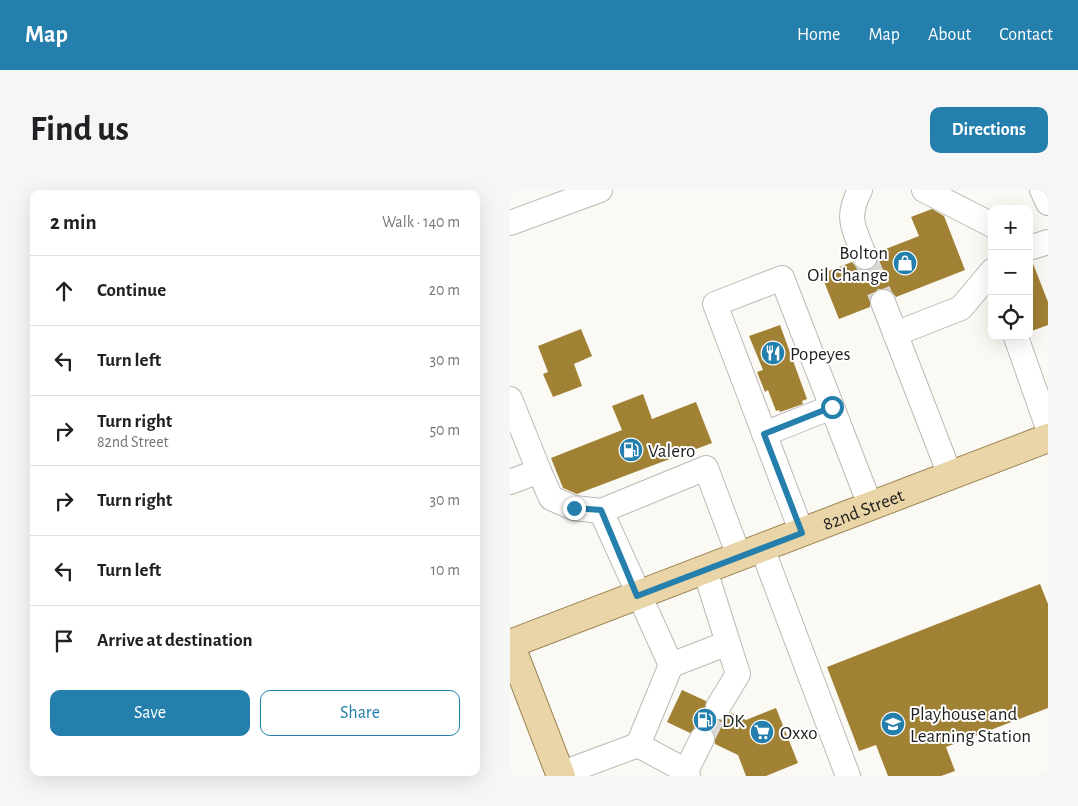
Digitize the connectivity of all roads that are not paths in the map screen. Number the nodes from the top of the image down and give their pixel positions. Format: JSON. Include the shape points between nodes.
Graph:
{"nodes":[{"id":1,"x":600,"y":190,"type":"edge"},
{"id":2,"x":860,"y":190,"type":"edge"},
{"id":3,"x":924,"y":190,"type":"edge"},
{"id":4,"x":1043,"y":190,"type":"edge"},
{"id":5,"x":1048,"y":203,"type":"edge"},
{"id":6,"x":510,"y":223,"type":"edge"},
{"id":7,"x":988,"y":224,"type":"edge"},
{"id":8,"x":1048,"y":242,"type":"edge"},
{"id":9,"x":1033,"y":247,"type":"edge"},
{"id":10,"x":865,"y":256,"type":"tunnel mouth"},
{"id":11,"x":988,"y":276,"type":"edge"},
{"id":12,"x":883,"y":302,"type":"tunnel mouth"},
{"id":13,"x":895,"y":334,"type":"junction"},
{"id":14,"x":1017,"y":340,"type":"edge"},
{"id":15,"x":510,"y":397,"type":"edge"},
{"id":16,"x":832,"y":407,"type":"junction"},
{"id":17,"x":1048,"y":428,"type":"edge"},
{"id":18,"x":764,"y":434,"type":"junction"},
{"id":19,"x":1048,"y":438,"type":"edge"},
{"id":20,"x":539,"y":471,"type":"junction"},
{"id":21,"x":950,"y":475,"type":"junction"},
{"id":22,"x":510,"y":482,"type":"edge"},
{"id":23,"x":870,"y":505,"type":"junction"},
{"id":24,"x":601,"y":510,"type":"junction"},
{"id":25,"x":802,"y":533,"type":"junction"},
{"id":26,"x":751,"y":552,"type":"junction"},
{"id":27,"x":705,"y":570,"type":"junction"},
{"id":28,"x":637,"y":596,"type":"junction"},
{"id":29,"x":728,"y":643,"type":"junction"},
{"id":30,"x":510,"y":644,"type":"edge"},
{"id":31,"x":671,"y":665,"type":"junction"},
{"id":32,"x":718,"y":707,"type":"tunnel mouth"},
{"id":33,"x":702,"y":739,"type":"tunnel mouth"},
{"id":34,"x":638,"y":745,"type":"junction"},
{"id":35,"x":687,"y":774,"type":"edge"},
{"id":36,"x":560,"y":775,"type":"edge"},
{"id":37,"x":848,"y":776,"type":"edge"}],
"edges":[{"from":1,"to":6,"type":"lane"},
{"from":2,"to":10,"type":"lane","via":[[851,211],[852,223]]},
{"from":3,"to":7,"type":"lane"},
{"from":4,"to":5,"type":"lane"},
{"from":8,"to":9,"type":"lane"},
{"from":11,"to":13,"type":"lane","via":[[960,308]]},
{"from":12,"to":13,"type":"lane"},
{"from":13,"to":21,"type":"lane"},
{"from":14,"to":17,"type":"lane"},
{"from":15,"to":20,"type":"lane"},
{"from":16,"to":18,"type":"lane"},
{"from":16,"to":18,"type":"lane","via":[[782,278],[715,304]]},
{"from":16,"to":23,"type":"lane"},
{"from":18,"to":25,"type":"lane"},
{"from":19,"to":21,"type":"main road","name":"82nd Street"},
{"from":20,"to":22,"type":"lane"},
{"from":20,"to":24,"type":"lane","via":[[551,498],[574,508]]},
{"from":21,"to":23,"type":"main road","name":"82nd Street"},
{"from":23,"to":25,"type":"main road","name":"82nd Street"},
{"from":24,"to":26,"type":"lane","via":[[706,468]]},
{"from":24,"to":28,"type":"lane"},
{"from":25,"to":26,"type":"main road","name":"82nd Street"},
{"from":26,"to":27,"type":"main road","name":"82nd Street"},
{"from":26,"to":37,"type":"lane"},
{"from":27,"to":28,"type":"main road","name":"82nd Street"},
{"from":27,"to":29,"type":"lane"},
{"from":28,"to":30,"type":"main road","name":"82nd Street"},
{"from":28,"to":31,"type":"lane"},
{"from":29,"to":31,"type":"lane"},
{"from":29,"to":32,"type":"lane","via":[[738,674]]},
{"from":30,"to":36,"type":"main road"},
{"from":31,"to":34,"type":"lane"},
{"from":33,"to":35,"type":"lane"},
{"from":34,"to":35,"type":"lane"},
{"from":34,"to":36,"type":"lane"}]}
